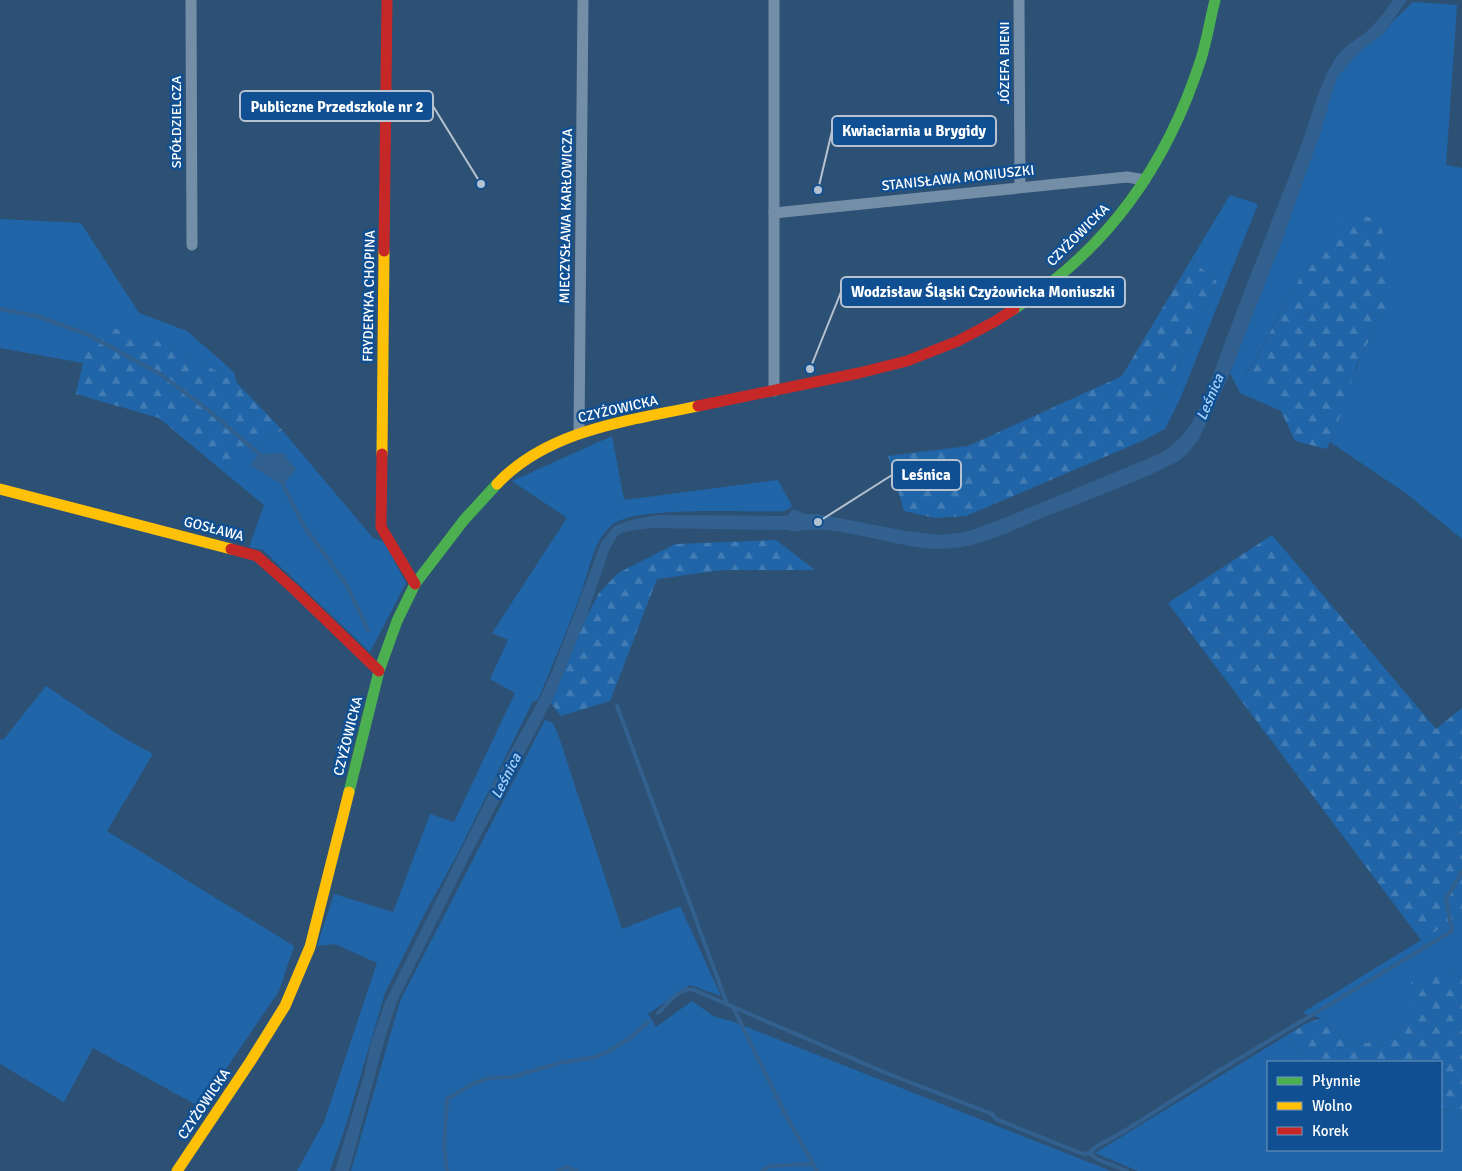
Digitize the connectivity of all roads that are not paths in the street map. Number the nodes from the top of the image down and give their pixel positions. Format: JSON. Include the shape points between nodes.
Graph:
{"nodes":[{"id":1,"x":191,"y":0,"type":"edge"},
{"id":2,"x":387,"y":0,"type":"edge"},
{"id":3,"x":583,"y":0,"type":"edge"},
{"id":4,"x":774,"y":0,"type":"edge"},
{"id":5,"x":1019,"y":0,"type":"edge"},
{"id":6,"x":1215,"y":0,"type":"edge"},
{"id":7,"x":1145,"y":180,"type":"junction"},
{"id":8,"x":1020,"y":187,"type":"junction"},
{"id":9,"x":774,"y":213,"type":"junction"},
{"id":10,"x":192,"y":245,"type":"dead end"},
{"id":11,"x":774,"y":391,"type":"junction"},
{"id":12,"x":578,"y":433,"type":"junction"},
{"id":13,"x":0,"y":489,"type":"edge"},
{"id":14,"x":416,"y":584,"type":"junction"},
{"id":15,"x":380,"y":671,"type":"junction"},
{"id":16,"x":177,"y":1171,"type":"edge"}],
"edges":[{"from":1,"to":10,"type":"street","name":"SPÓŁDZIELCZA"},
{"from":2,"to":14,"type":"street","name":"FRYDERYKA CHOPINA","via":[[382,527]]},
{"from":3,"to":12,"type":"street","name":"MIECZYSŁAWA KARŁOWICZA"},
{"from":4,"to":9,"type":"street"},
{"from":5,"to":8,"type":"street","name":"JÓZEFA BIENI"},
{"from":6,"to":7,"type":"street","name":"CZYŻOWICKA","via":[[1202,58],[1176,124]]},
{"from":7,"to":8,"type":"street","name":"STANISŁAWA MONIUSZKI","via":[[1128,177]]},
{"from":7,"to":11,"type":"street","name":"CZYŻOWICKA","via":[[1091,247],[1029,299],[995,321],[921,356]]},
{"from":8,"to":9,"type":"street","name":"STANISŁAWA MONIUSZKI"},
{"from":9,"to":11,"type":"street"},
{"from":11,"to":12,"type":"street","name":"CZYŻOWICKA"},
{"from":12,"to":14,"type":"street","name":"CZYŻOWICKA","via":[[543,449],[505,476],[464,520]]},
{"from":13,"to":15,"type":"street","name":"GOSŁAWA","via":[[257,556]]},
{"from":14,"to":15,"type":"street","name":"CZYŻOWICKA","via":[[397,621]]},
{"from":15,"to":16,"type":"street","name":"CZYŻOWICKA","via":[[310,947],[285,1006]]}]}
